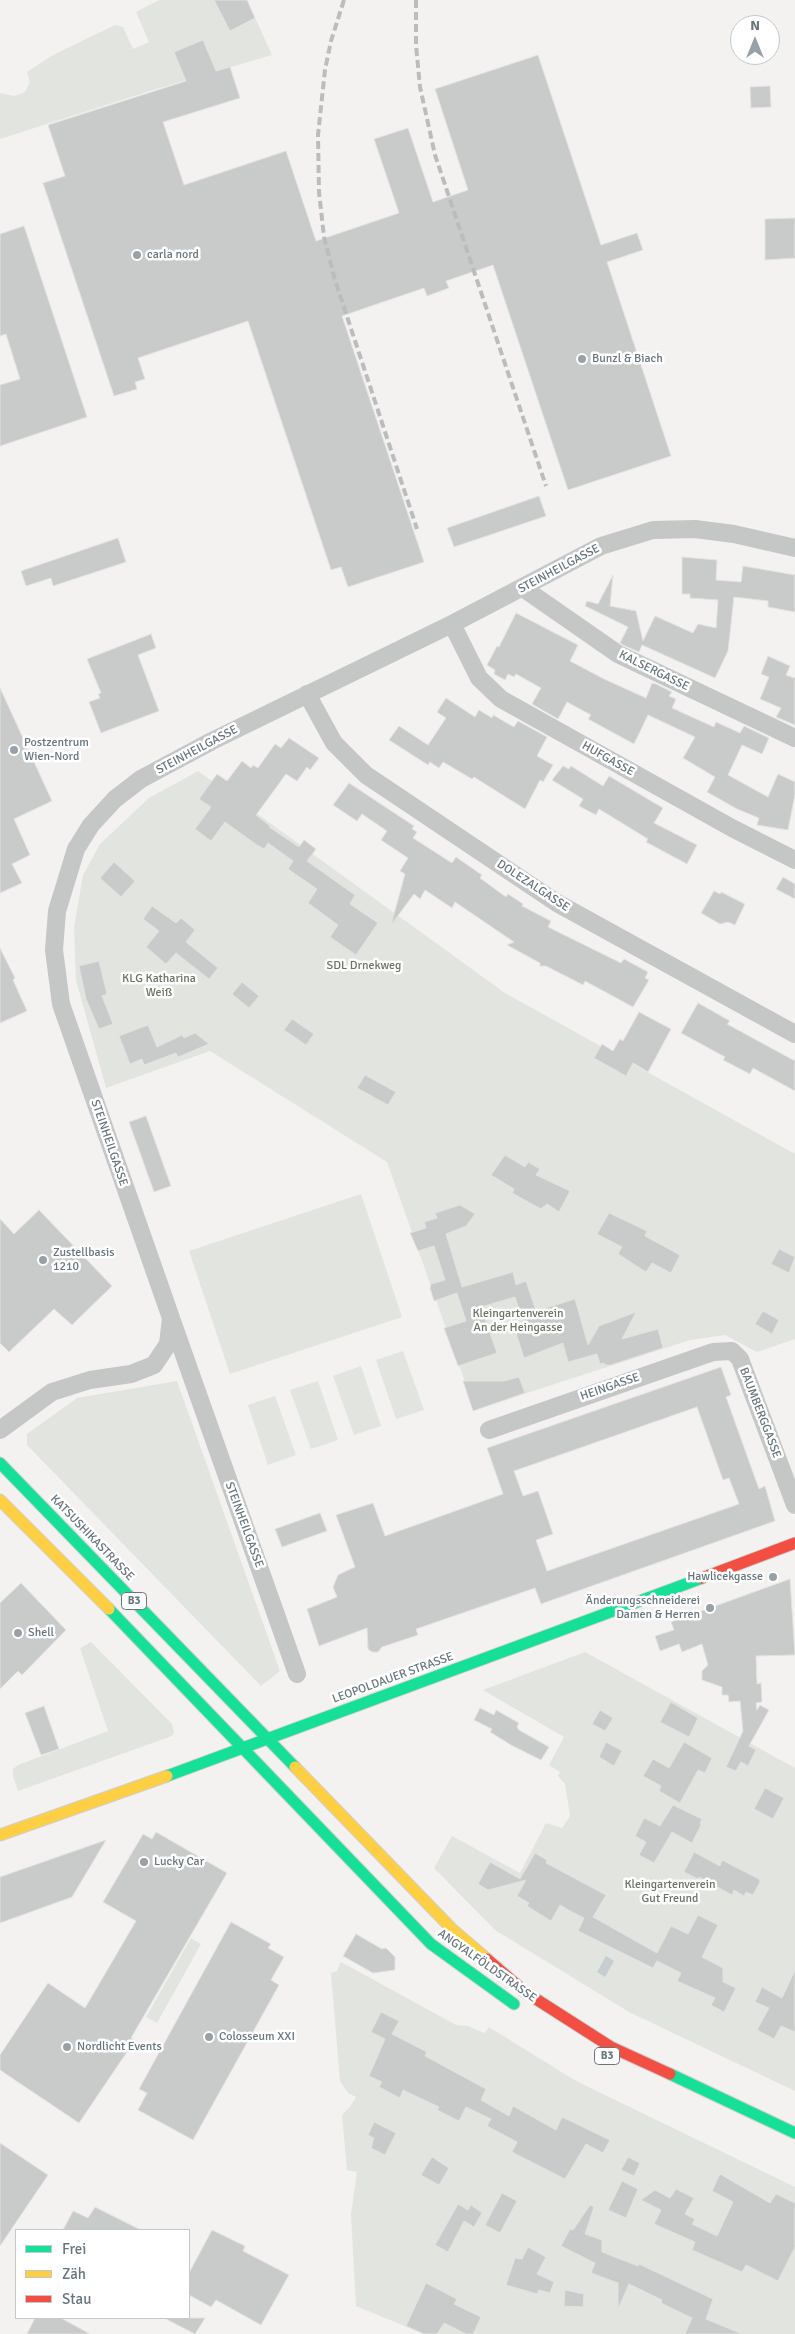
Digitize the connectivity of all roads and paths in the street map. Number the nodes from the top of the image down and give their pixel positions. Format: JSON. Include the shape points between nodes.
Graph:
{"nodes":[{"id":1,"x":795,"y":548,"type":"edge"},
{"id":2,"x":522,"y":588,"type":"junction"},
{"id":3,"x":452,"y":624,"type":"junction"},
{"id":4,"x":307,"y":694,"type":"junction"},
{"id":5,"x":795,"y":738,"type":"edge"},
{"id":6,"x":795,"y":860,"type":"edge"},
{"id":7,"x":795,"y":1034,"type":"edge"},
{"id":8,"x":171,"y":1318,"type":"junction"},
{"id":9,"x":732,"y":1351,"type":"joint"},
{"id":10,"x":0,"y":1430,"type":"edge"},
{"id":11,"x":489,"y":1430,"type":"dead end"},
{"id":12,"x":0,"y":1463,"type":"edge"},
{"id":13,"x":0,"y":1500,"type":"edge"},
{"id":14,"x":795,"y":1506,"type":"edge"},
{"id":15,"x":795,"y":1543,"type":"edge"},
{"id":16,"x":297,"y":1674,"type":"dead end"},
{"id":17,"x":268,"y":1740,"type":"junction"},
{"id":18,"x":243,"y":1748,"type":"junction"},
{"id":19,"x":0,"y":1835,"type":"edge"},
{"id":20,"x":524,"y":2010,"type":"dead end"},
{"id":21,"x":581,"y":2042,"type":"dead end"},
{"id":22,"x":717,"y":2110,"type":"dead end"},
{"id":23,"x":795,"y":2133,"type":"edge"}],
"edges":[{"from":1,"to":2,"type":"street","name":"STEINHEILGASSE","via":[[703,530],[653,530],[601,546]]},
{"from":2,"to":3,"type":"street","name":"STEINHEILGASSE"},
{"from":2,"to":5,"type":"street","name":"KALSERGASSE","via":[[618,654]]},
{"from":3,"to":4,"type":"street","name":"STEINHEILGASSE"},
{"from":3,"to":6,"type":"street","name":"HUFGASSE","via":[[479,678],[501,699]]},
{"from":4,"to":7,"type":"street","name":"DOLEZALGASSE","via":[[334,744],[366,775],[558,903]]},
{"from":4,"to":8,"type":"street","name":"STEINHEILGASSE","via":[[212,740],[141,779],[115,799],[91,824],[76,849],[57,911],[54,950],[61,1004]]},
{"from":8,"to":10,"type":"street","name":"STEINHEILGASSE","via":[[168,1344],[154,1366],[52,1392]]},
{"from":8,"to":16,"type":"street","name":"STEINHEILGASSE"},
{"from":9,"to":11,"type":"street","name":"HEINGASSE","via":[[713,1352]]},
{"from":9,"to":14,"type":"street","name":"BAUMBERGGASSE","via":[[740,1359]]},
{"from":12,"to":17,"type":"main road","name":"KATSUSHIKASTRASSE","number":"B3"},
{"from":13,"to":18,"type":"main road","number":"B3"},
{"from":15,"to":17,"type":"main road","name":"LEOPOLDAUER STRASSE"},
{"from":17,"to":18,"type":"main road","name":"LEOPOLDAUER STRASSE"},
{"from":17,"to":23,"type":"main road","name":"ANGYALFÖLDSTRASSE","number":"B3","via":[[452,1930],[525,1992],[611,2047]]},
{"from":18,"to":19,"type":"main road","name":"LEOPOLDAUER STRASSE"},
{"from":18,"to":20,"type":"main road","name":"ANGYALFÖLDSTRASSE","number":"B3","via":[[431,1944]]},
{"from":21,"to":22,"type":"main road","number":"B3"}]}
